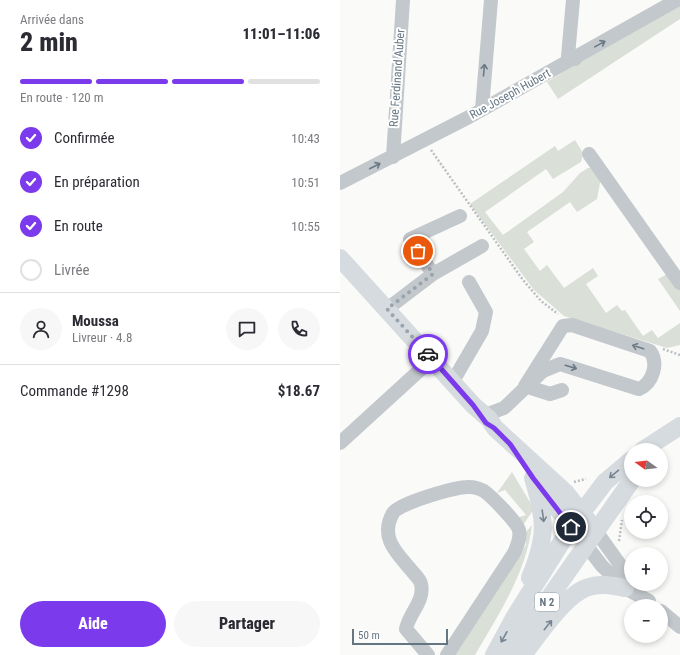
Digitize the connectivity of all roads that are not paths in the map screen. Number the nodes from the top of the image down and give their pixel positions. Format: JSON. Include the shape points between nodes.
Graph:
{"nodes":[{"id":1,"x":404,"y":0,"type":"edge"},
{"id":2,"x":490,"y":0,"type":"edge"},
{"id":3,"x":573,"y":0,"type":"edge"},
{"id":4,"x":677,"y":0,"type":"edge"},
{"id":5,"x":658,"y":6,"type":"edge"},
{"id":6,"x":574,"y":59,"type":"junction"},
{"id":7,"x":482,"y":109,"type":"junction"},
{"id":8,"x":589,"y":154,"type":"dead end"},
{"id":9,"x":393,"y":157,"type":"junction"},
{"id":10,"x":340,"y":183,"type":"edge"},
{"id":11,"x":460,"y":216,"type":"dead end"},
{"id":12,"x":482,"y":246,"type":"dead end"},
{"id":13,"x":340,"y":258,"type":"edge"},
{"id":14,"x":433,"y":274,"type":"junction"},
{"id":15,"x":469,"y":282,"type":"dead end"},
{"id":16,"x":680,"y":283,"type":"edge"},
{"id":17,"x":387,"y":309,"type":"junction"},
{"id":18,"x":432,"y":359,"type":"junction"},
{"id":19,"x":452,"y":381,"type":"junction"},
{"id":20,"x":525,"y":386,"type":"junction"},
{"id":21,"x":562,"y":390,"type":"dead end"},
{"id":22,"x":484,"y":416,"type":"junction"},
{"id":23,"x":680,"y":426,"type":"edge"},
{"id":24,"x":680,"y":435,"type":"edge"},
{"id":25,"x":340,"y":443,"type":"edge"},
{"id":26,"x":653,"y":443,"type":"edge"},
{"id":27,"x":510,"y":444,"type":"junction"},
{"id":28,"x":668,"y":444,"type":"edge"},
{"id":29,"x":624,"y":466,"type":"edge"},
{"id":30,"x":533,"y":478,"type":"junction"},
{"id":31,"x":627,"y":487,"type":"edge"},
{"id":32,"x":582,"y":513,"type":"junction"},
{"id":33,"x":571,"y":527,"type":"junction"},
{"id":34,"x":591,"y":538,"type":"junction"},
{"id":35,"x":624,"y":580,"type":"edge"},
{"id":36,"x":624,"y":584,"type":"edge"},
{"id":37,"x":638,"y":591,"type":"edge"},
{"id":38,"x":646,"y":599,"type":"edge"},
{"id":39,"x":668,"y":617,"type":"edge"},
{"id":40,"x":514,"y":618,"type":"junction"},
{"id":41,"x":680,"y":627,"type":"edge"},
{"id":42,"x":428,"y":655,"type":"edge"},
{"id":43,"x":447,"y":655,"type":"edge"},
{"id":44,"x":494,"y":655,"type":"edge"},
{"id":45,"x":509,"y":655,"type":"edge"},
{"id":46,"x":523,"y":655,"type":"edge"}],
"edges":[{"from":1,"to":9,"type":"street","name":"Rue Ferdinand Auber"},
{"from":7,"to":2,"type":"street","one_way":true},
{"from":3,"to":6,"type":"street","via":[[568,56]]},
{"from":4,"to":5,"type":"street","name":"Rue Joseph Hubert"},
{"from":6,"to":5,"type":"street","name":"Rue Joseph Hubert","one_way":true},
{"from":6,"to":7,"type":"street","name":"Rue Joseph Hubert"},
{"from":7,"to":9,"type":"street","name":"Rue Joseph Hubert"},
{"from":8,"to":16,"type":"street"},
{"from":10,"to":9,"type":"street","name":"Rue Joseph Hubert","one_way":true},
{"from":11,"to":14,"type":"street","via":[[410,239]]},
{"from":12,"to":14,"type":"street"},
{"from":13,"to":17,"type":"main road"},
{"from":14,"to":17,"type":"street"},
{"from":15,"to":19,"type":"street","via":[[486,312],[482,331]]},
{"from":17,"to":18,"type":"main road"},
{"from":18,"to":19,"type":"main road"},
{"from":18,"to":25,"type":"street"},
{"from":19,"to":22,"type":"main road"},
{"from":20,"to":20,"type":"street","one_way":true,"via":[[543,371],[560,364],[638,389],[651,377],[655,368],[655,358],[650,351],[572,325],[563,326]]},
{"from":20,"to":21,"type":"street","via":[[550,394]]},
{"from":20,"to":22,"type":"street","via":[[504,408]]},
{"from":22,"to":27,"type":"main road"},
{"from":23,"to":26,"type":"main road"},
{"from":24,"to":28,"type":"main road"},
{"from":27,"to":30,"type":"main road"},
{"from":27,"to":32,"type":"main road","via":[[566,493]]},
{"from":29,"to":32,"type":"main road","number":"N 2","one_way":true,"via":[[604,482]]},
{"from":30,"to":33,"type":"main road"},
{"from":30,"to":40,"type":"main road","one_way":true,"via":[[544,518],[544,537],[538,560]]},
{"from":31,"to":34,"type":"main road","number":"N 2"},
{"from":32,"to":33,"type":"main road","number":"N 2"},
{"from":32,"to":34,"type":"main road"},
{"from":33,"to":34,"type":"main road"},
{"from":33,"to":40,"type":"main road","number":"N 2"},
{"from":34,"to":35,"type":"street","via":[[602,566]]},
{"from":34,"to":45,"type":"main road","number":"N 2"},
{"from":46,"to":36,"type":"main road","one_way":true,"via":[[567,600],[577,592],[597,585]]},
{"from":37,"to":38,"type":"street"},
{"from":39,"to":41,"type":"street"},
{"from":40,"to":44,"type":"main road","number":"N 2","one_way":true},
{"from":42,"to":43,"type":"street","via":[[406,629],[420,601],[421,582],[389,541],[388,527],[398,507],[470,486],[484,491],[505,512],[518,528],[519,540],[514,554]]}]}
